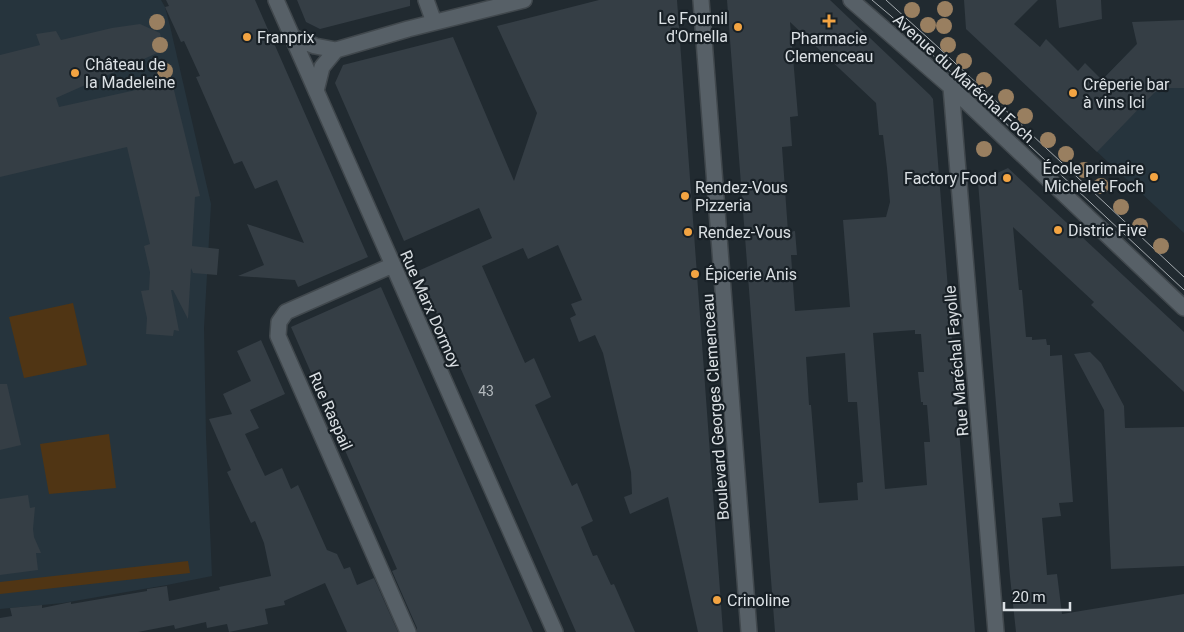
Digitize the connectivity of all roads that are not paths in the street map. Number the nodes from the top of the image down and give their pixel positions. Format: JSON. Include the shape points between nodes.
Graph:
{"nodes":[{"id":1,"x":276,"y":0,"type":"edge"},
{"id":2,"x":426,"y":0,"type":"edge"},
{"id":3,"x":524,"y":0,"type":"edge"},
{"id":4,"x":701,"y":0,"type":"edge"},
{"id":5,"x":850,"y":0,"type":"edge"},
{"id":6,"x":434,"y":22,"type":"junction"},
{"id":7,"x":292,"y":37,"type":"junction"},
{"id":8,"x":336,"y":50,"type":"junction"},
{"id":9,"x":951,"y":87,"type":"junction"},
{"id":10,"x":316,"y":91,"type":"junction"},
{"id":11,"x":393,"y":265,"type":"junction"},
{"id":12,"x":1184,"y":308,"type":"edge"},
{"id":13,"x":408,"y":632,"type":"edge"},
{"id":14,"x":555,"y":632,"type":"edge"},
{"id":15,"x":749,"y":632,"type":"edge"},
{"id":16,"x":996,"y":632,"type":"edge"}],
"edges":[{"from":1,"to":7,"type":"street","name":"Rue Marx Dormoy"},
{"from":2,"to":6,"type":"street"},
{"from":3,"to":6,"type":"street"},
{"from":4,"to":15,"type":"street","name":"Boulevard Georges Clemenceau"},
{"from":5,"to":9,"type":"street","name":"Avenue du Maréchal Foch"},
{"from":6,"to":8,"type":"street"},
{"from":7,"to":8,"type":"street"},
{"from":7,"to":10,"type":"street","name":"Rue Marx Dormoy"},
{"from":8,"to":10,"type":"street","via":[[322,67]]},
{"from":9,"to":12,"type":"street","name":"Avenue du Maréchal Foch"},
{"from":9,"to":16,"type":"street","name":"Rue Maréchal Fayolle"},
{"from":10,"to":11,"type":"street","name":"Rue Marx Dormoy"},
{"from":11,"to":13,"type":"street","name":"Rue Raspail","via":[[286,312],[279,322],[278,336]]},
{"from":11,"to":14,"type":"street","name":"Rue Marx Dormoy"}]}
